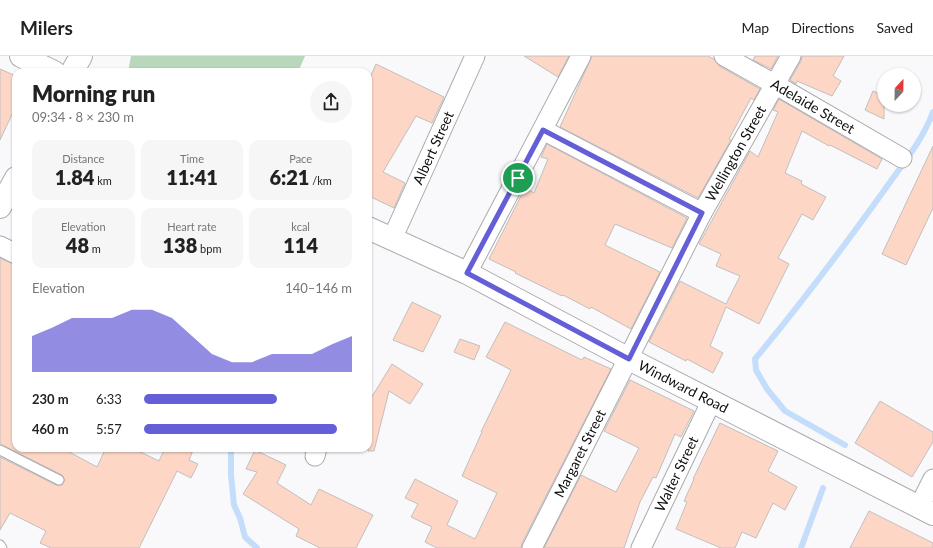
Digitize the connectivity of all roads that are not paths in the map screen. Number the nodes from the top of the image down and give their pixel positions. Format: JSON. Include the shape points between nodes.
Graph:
{"nodes":[{"id":1,"x":21,"y":56,"type":"edge"},
{"id":2,"x":80,"y":56,"type":"edge"},
{"id":3,"x":475,"y":56,"type":"edge"},
{"id":4,"x":581,"y":56,"type":"edge"},
{"id":5,"x":724,"y":56,"type":"edge"},
{"id":6,"x":791,"y":56,"type":"edge"},
{"id":7,"x":46,"y":68,"type":"edge"},
{"id":8,"x":74,"y":68,"type":"edge"},
{"id":9,"x":776,"y":84,"type":"junction"},
{"id":10,"x":543,"y":130,"type":"junction"},
{"id":11,"x":902,"y":158,"type":"dead end"},
{"id":12,"x":12,"y":185,"type":"edge"},
{"id":13,"x":0,"y":207,"type":"edge"},
{"id":14,"x":702,"y":213,"type":"junction"},
{"id":15,"x":372,"y":230,"type":"edge"},
{"id":16,"x":392,"y":239,"type":"junction"},
{"id":17,"x":0,"y":246,"type":"edge"},
{"id":18,"x":12,"y":252,"type":"edge"},
{"id":19,"x":467,"y":273,"type":"junction"},
{"id":20,"x":629,"y":359,"type":"junction"},
{"id":21,"x":712,"y":400,"type":"junction"},
{"id":22,"x":0,"y":450,"type":"edge"},
{"id":23,"x":933,"y":479,"type":"edge"},
{"id":24,"x":59,"y":480,"type":"dead end"},
{"id":25,"x":926,"y":511,"type":"edge"},
{"id":26,"x":0,"y":545,"type":"edge"},
{"id":27,"x":2,"y":548,"type":"edge"},
{"id":28,"x":532,"y":548,"type":"edge"},
{"id":29,"x":641,"y":548,"type":"edge"}],
"edges":[{"from":1,"to":7,"type":"main road"},
{"from":2,"to":8,"type":"main road"},
{"from":3,"to":16,"type":"street","name":"Albert Street"},
{"from":4,"to":10,"type":"street"},
{"from":5,"to":9,"type":"street","name":"Adelaide Street"},
{"from":6,"to":9,"type":"street","name":"Wellington Street"},
{"from":9,"to":11,"type":"street","name":"Adelaide Street"},
{"from":9,"to":14,"type":"street","name":"Wellington Street"},
{"from":10,"to":14,"type":"street"},
{"from":10,"to":19,"type":"street"},
{"from":12,"to":13,"type":"main road"},
{"from":14,"to":20,"type":"street","name":"Wellington Street"},
{"from":15,"to":16,"type":"main road","name":"Windward Road"},
{"from":16,"to":19,"type":"main road","name":"Windward Road"},
{"from":17,"to":18,"type":"street"},
{"from":19,"to":20,"type":"main road","name":"Windward Road"},
{"from":20,"to":21,"type":"main road","name":"Windward Road"},
{"from":20,"to":28,"type":"street","name":"Margaret Street"},
{"from":21,"to":25,"type":"main road","name":"Windward Road"},
{"from":21,"to":29,"type":"street","name":"Walter Street"},
{"from":22,"to":24,"type":"lane"},
{"from":23,"to":25,"type":"street"},
{"from":26,"to":27,"type":"lane"}]}
